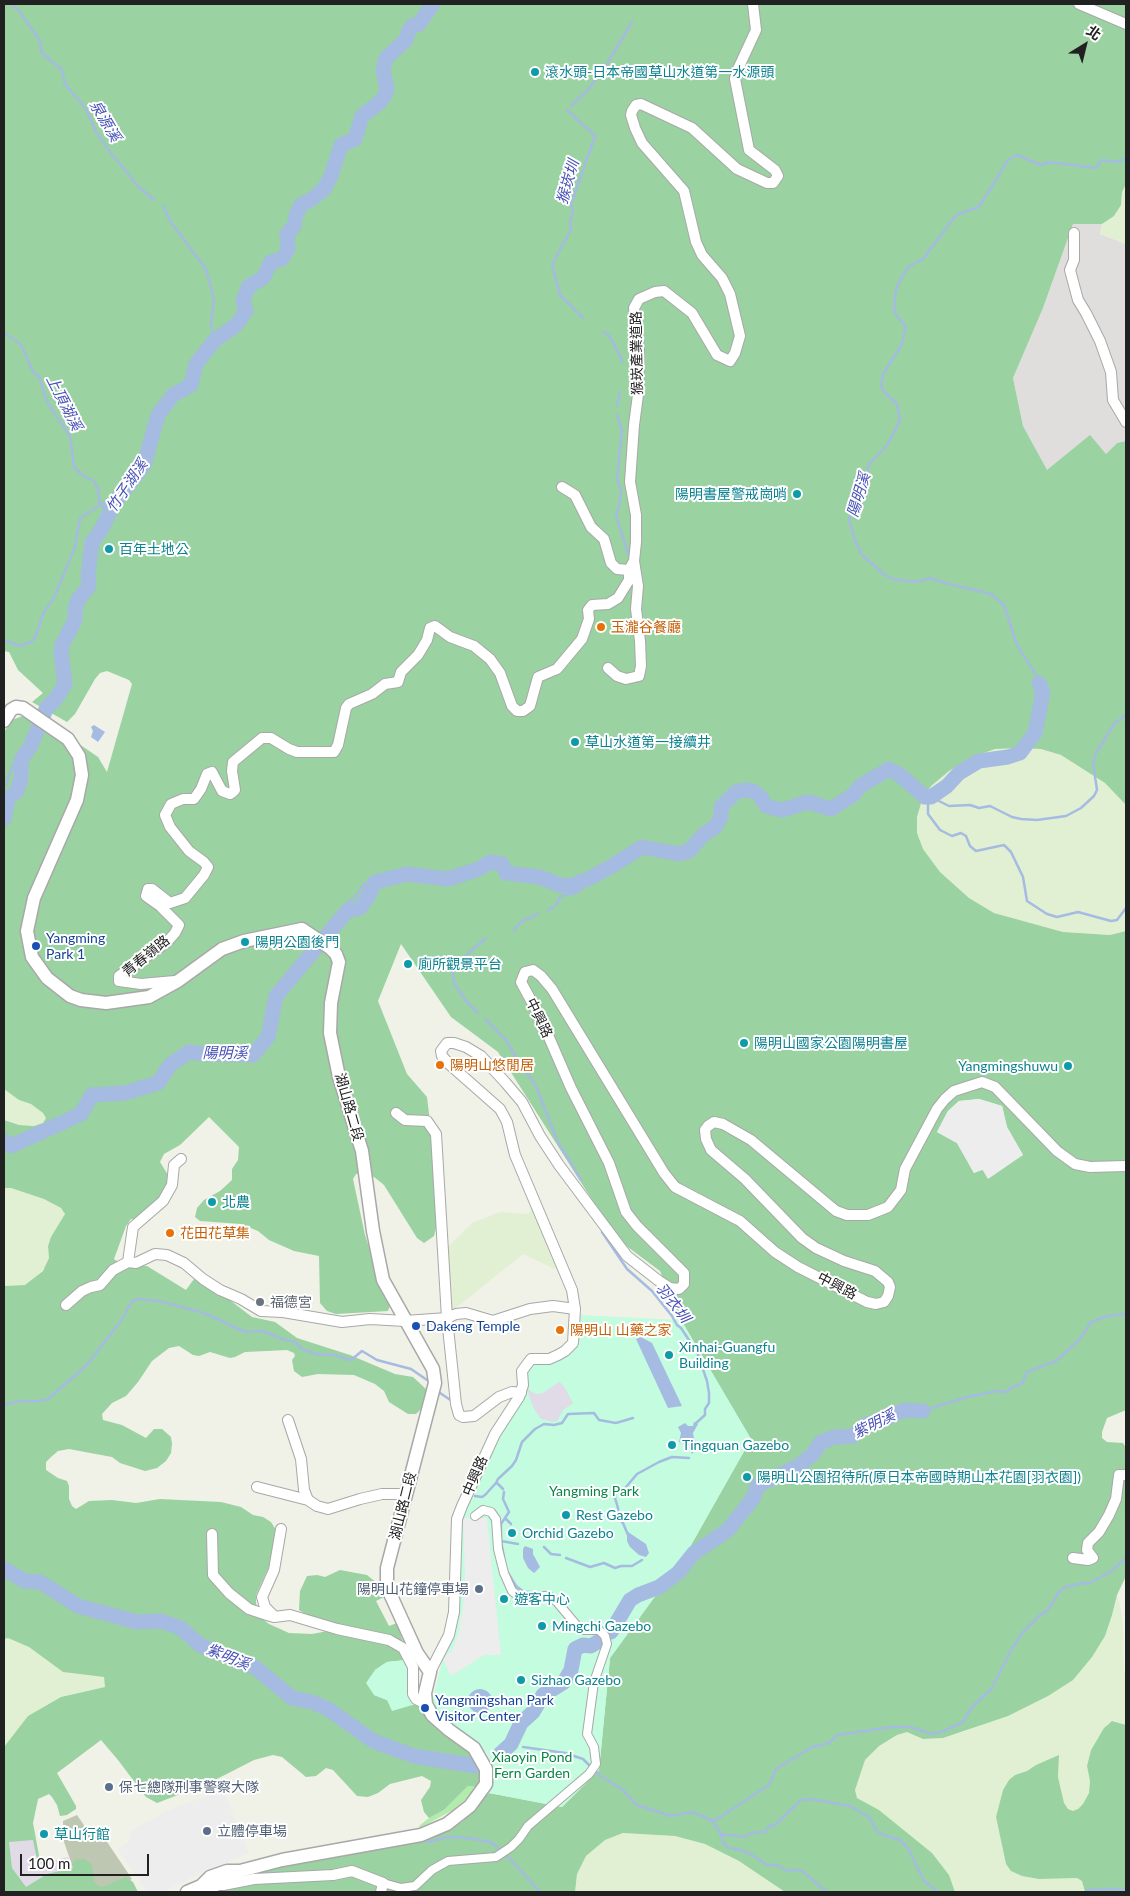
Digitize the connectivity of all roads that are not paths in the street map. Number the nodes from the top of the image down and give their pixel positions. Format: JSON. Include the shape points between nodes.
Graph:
{"nodes":[{"id":1,"x":753,"y":4,"type":"edge"},
{"id":2,"x":1079,"y":4,"type":"edge"},
{"id":3,"x":1126,"y":24,"type":"edge"},
{"id":4,"x":1074,"y":233,"type":"dead end"},
{"id":5,"x":1126,"y":422,"type":"edge"},
{"id":6,"x":562,"y":487,"type":"dead end"},
{"id":7,"x":631,"y":566,"type":"junction"},
{"id":8,"x":608,"y":668,"type":"dead end"},
{"id":9,"x":4,"y":721,"type":"edge"},
{"id":10,"x":148,"y":889,"type":"joint"},
{"id":11,"x":178,"y":981,"type":"junction"},
{"id":12,"x":396,"y":1113,"type":"dead end"},
{"id":13,"x":181,"y":1159,"type":"dead end"},
{"id":14,"x":1126,"y":1166,"type":"edge"},
{"id":15,"x":128,"y":1262,"type":"junction"},
{"id":16,"x":66,"y":1306,"type":"dead end"},
{"id":17,"x":575,"y":1309,"type":"junction"},
{"id":18,"x":447,"y":1318,"type":"junction"},
{"id":19,"x":405,"y":1321,"type":"junction"},
{"id":20,"x":521,"y":1393,"type":"junction"},
{"id":21,"x":288,"y":1420,"type":"dead end"},
{"id":22,"x":1126,"y":1474,"type":"edge"},
{"id":23,"x":257,"y":1487,"type":"dead end"},
{"id":24,"x":406,"y":1494,"type":"junction"},
{"id":25,"x":308,"y":1500,"type":"junction"},
{"id":26,"x":475,"y":1516,"type":"dead end"},
{"id":27,"x":280,"y":1529,"type":"dead end"},
{"id":28,"x":212,"y":1534,"type":"dead end"},
{"id":29,"x":1073,"y":1558,"type":"dead end"},
{"id":30,"x":274,"y":1617,"type":"junction"},
{"id":31,"x":430,"y":1672,"type":"junction"},
{"id":32,"x":426,"y":1704,"type":"junction"},
{"id":33,"x":208,"y":1886,"type":"junction"},
{"id":34,"x":382,"y":1888,"type":"edge"},
{"id":35,"x":188,"y":1892,"type":"edge"}],
"edges":[{"from":1,"to":7,"type":"street","name":"猴崁產業道路","via":[[756,30],[735,78],[749,150],[774,170],[778,176],[773,183],[766,183],[737,169],[692,128],[641,104],[636,105],[631,115],[642,143],[684,191],[696,242],[730,294],[740,336],[730,360],[717,355],[692,313],[664,291],[639,299],[634,308],[639,349],[630,482],[636,515]]},
{"from":2,"to":3,"type":"street"},
{"from":4,"to":5,"type":"street","via":[[1074,260],[1070,270],[1078,300],[1100,341],[1111,372],[1113,400]]},
{"from":6,"to":7,"type":"street","via":[[575,495],[591,527],[604,539],[611,564],[618,569]]},
{"from":7,"to":8,"type":"street","via":[[638,586],[639,676],[626,679]]},
{"from":7,"to":10,"type":"street","name":"猴崁產業道路","via":[[629,580],[618,598],[588,610],[589,619],[582,639],[557,669],[538,677],[530,706],[523,711],[512,706],[500,673],[490,659],[474,646],[450,637],[435,626],[430,628],[427,640],[401,672],[398,682],[385,684],[349,704],[334,752],[297,752],[271,738],[262,738],[233,762],[235,790],[230,794],[222,791],[212,772],[207,774],[194,799],[171,804],[165,815],[170,827],[208,867],[204,875],[185,898],[170,904]]},
{"from":9,"to":11,"type":"street","via":[[16,707],[30,712],[68,739],[79,756],[82,775],[77,800],[34,898],[27,931],[32,957],[47,978],[70,996],[81,1000],[106,1003],[149,997]]},
{"from":10,"to":11,"type":"street","name":"青春嶺路","via":[[146,896],[179,926],[167,942],[119,976],[119,981],[141,984]]},
{"from":11,"to":19,"type":"street","name":"湖山路二段","via":[[222,950],[244,941],[302,929],[336,954],[339,962],[331,1003],[330,1033],[339,1077],[362,1151],[383,1280]]},
{"from":12,"to":18,"type":"street","via":[[405,1120],[426,1121],[436,1134]]},
{"from":13,"to":15,"type":"street","via":[[174,1165],[172,1185],[163,1201],[134,1227]]},
{"from":14,"to":17,"type":"street","name":"中興路","via":[[1075,1164],[995,1087],[982,1082],[960,1088],[937,1109],[905,1169],[901,1190],[888,1207],[868,1215],[847,1215],[836,1211],[751,1140],[723,1124],[714,1122],[708,1126],[705,1130],[710,1150],[745,1179],[802,1238],[844,1261],[875,1271],[888,1282],[890,1287],[884,1302],[867,1302],[798,1267],[775,1252],[740,1221],[675,1187],[552,989],[533,970],[525,972],[521,982],[608,1163],[626,1212],[684,1273],[684,1284],[679,1289],[670,1288],[627,1256],[559,1166],[522,1102],[481,1056],[466,1046],[447,1043],[442,1056],[500,1110],[507,1122],[515,1155],[572,1290]]},
{"from":15,"to":16,"type":"street","via":[[113,1270],[100,1285],[82,1291]]},
{"from":15,"to":19,"type":"street","via":[[136,1263],[155,1254],[167,1255],[184,1263],[220,1290],[261,1311],[342,1322],[370,1319]]},
{"from":17,"to":18,"type":"street","via":[[553,1306],[493,1321],[466,1313]]},
{"from":17,"to":20,"type":"street","name":"中興路","via":[[573,1343],[549,1359],[531,1359],[522,1371]]},
{"from":18,"to":19,"type":"street"},
{"from":18,"to":20,"type":"street","via":[[459,1414],[474,1416],[499,1397],[512,1392]]},
{"from":19,"to":24,"type":"street","name":"湖山路二段","via":[[433,1369],[435,1383]]},
{"from":20,"to":31,"type":"street","name":"中興路","via":[[486,1450],[457,1519],[454,1612],[449,1635]]},
{"from":21,"to":25,"type":"street"},
{"from":22,"to":29,"type":"street","via":[[1119,1475],[1116,1499],[1109,1515],[1088,1543],[1087,1550],[1093,1558]]},
{"from":23,"to":25,"type":"street"},
{"from":24,"to":25,"type":"street","via":[[382,1494],[328,1508]]},
{"from":24,"to":31,"type":"street","name":"湖山路二段","via":[[387,1568],[387,1587],[417,1653]]},
{"from":26,"to":34,"type":"street","via":[[483,1510],[491,1512],[496,1519],[500,1557],[512,1591],[522,1598],[550,1598],[578,1627],[599,1630],[605,1636],[607,1644],[594,1682],[587,1734],[594,1747],[596,1764],[589,1774],[543,1811],[519,1839],[496,1857],[448,1861],[415,1886]]},
{"from":27,"to":30,"type":"street","via":[[274,1570],[262,1597],[265,1607]]},
{"from":28,"to":30,"type":"street","via":[[213,1575],[249,1609]]},
{"from":30,"to":32,"type":"street","via":[[290,1615],[389,1640],[403,1648],[413,1667],[413,1694],[416,1700]]},
{"from":31,"to":32,"type":"street"},
{"from":32,"to":33,"type":"street","via":[[432,1715],[474,1748],[484,1763],[486,1784],[470,1806],[446,1824],[421,1835],[227,1871],[210,1878]]},
{"from":33,"to":34,"type":"street","via":[[352,1871]]},
{"from":33,"to":35,"type":"street"}]}
